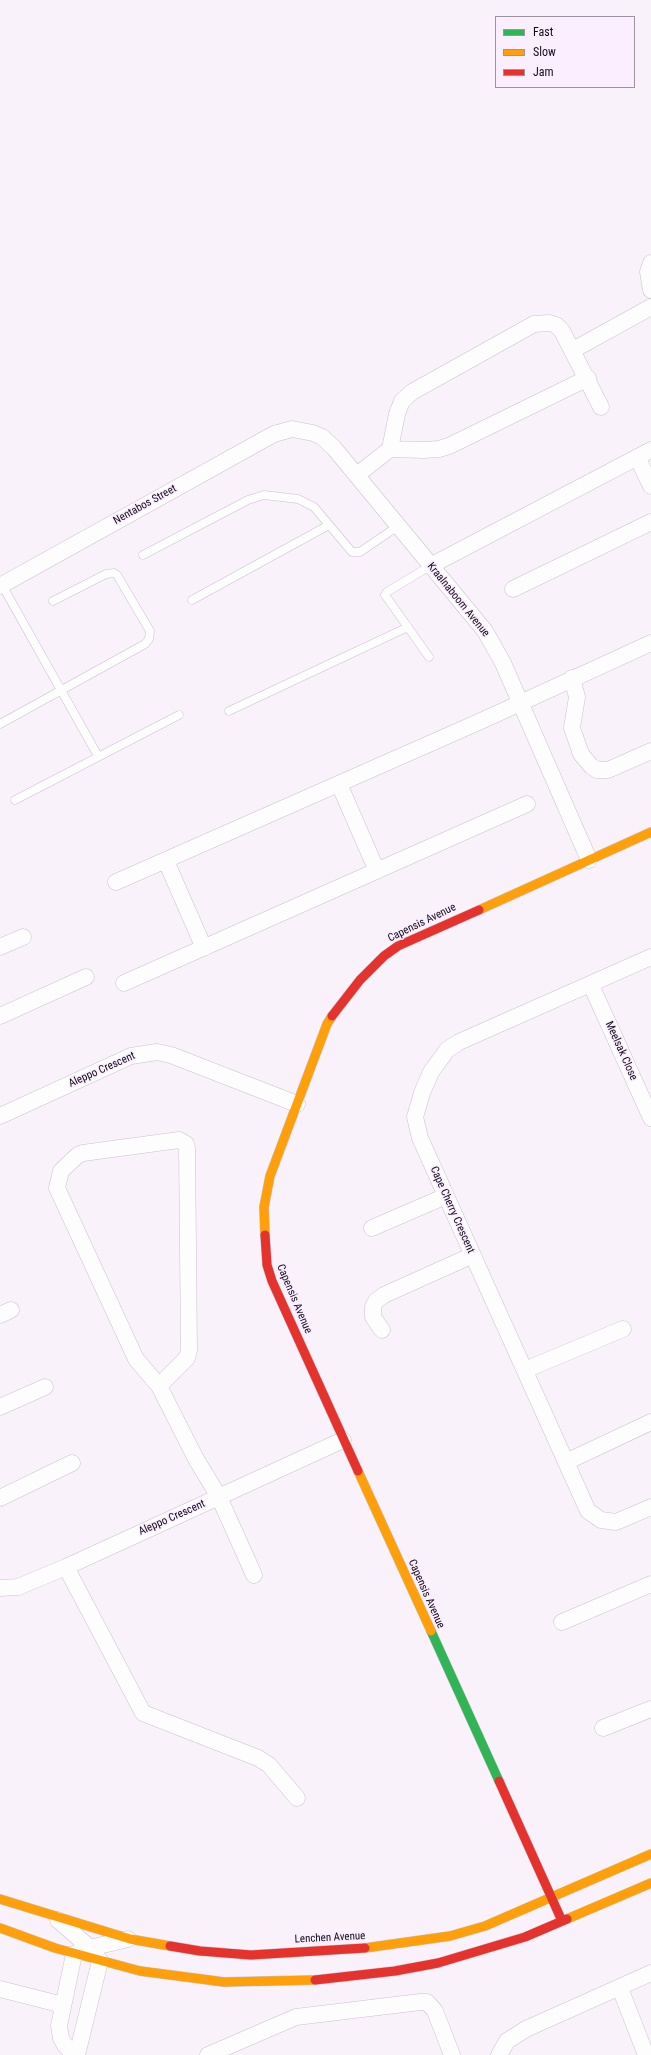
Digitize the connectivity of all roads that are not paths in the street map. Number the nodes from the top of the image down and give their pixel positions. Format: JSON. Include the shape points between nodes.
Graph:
{"nodes":[{"id":1,"x":651,"y":263,"type":"edge"},
{"id":2,"x":651,"y":290,"type":"edge"},
{"id":3,"x":651,"y":307,"type":"edge"},
{"id":4,"x":573,"y":350,"type":"junction"},
{"id":5,"x":588,"y":378,"type":"junction"},
{"id":6,"x":602,"y":407,"type":"dead end"},
{"id":7,"x":292,"y":429,"type":"joint"},
{"id":8,"x":390,"y":449,"type":"junction"},
{"id":9,"x":644,"y":453,"type":"edge"},
{"id":10,"x":357,"y":475,"type":"junction"},
{"id":11,"x":651,"y":486,"type":"edge"},
{"id":12,"x":651,"y":522,"type":"edge"},
{"id":13,"x":328,"y":524,"type":"junction"},
{"id":14,"x":398,"y":526,"type":"junction"},
{"id":15,"x":142,"y":555,"type":"dead end"},
{"id":16,"x":430,"y":566,"type":"junction"},
{"id":17,"x":1,"y":586,"type":"edge"},
{"id":18,"x":513,"y":589,"type":"dead end"},
{"id":19,"x":192,"y":600,"type":"dead end"},
{"id":20,"x":54,"y":601,"type":"dead end"},
{"id":21,"x":408,"y":627,"type":"junction"},
{"id":22,"x":651,"y":643,"type":"edge"},
{"id":23,"x":428,"y":657,"type":"dead end"},
{"id":24,"x":572,"y":678,"type":"junction"},
{"id":25,"x":61,"y":690,"type":"junction"},
{"id":26,"x":520,"y":702,"type":"junction"},
{"id":27,"x":229,"y":711,"type":"dead end"},
{"id":28,"x":179,"y":715,"type":"dead end"},
{"id":29,"x":0,"y":724,"type":"edge"},
{"id":30,"x":651,"y":751,"type":"edge"},
{"id":31,"x":98,"y":756,"type":"junction"},
{"id":32,"x":339,"y":784,"type":"junction"},
{"id":33,"x":15,"y":800,"type":"dead end"},
{"id":34,"x":527,"y":804,"type":"dead end"},
{"id":35,"x":651,"y":832,"type":"edge"},
{"id":36,"x":590,"y":860,"type":"junction"},
{"id":37,"x":166,"y":861,"type":"junction"},
{"id":38,"x":377,"y":871,"type":"junction"},
{"id":39,"x":116,"y":882,"type":"dead end"},
{"id":40,"x":23,"y":936,"type":"dead end"},
{"id":41,"x":0,"y":947,"type":"edge"},
{"id":42,"x":204,"y":948,"type":"junction"},
{"id":43,"x":651,"y":957,"type":"edge"},
{"id":44,"x":86,"y":977,"type":"dead end"},
{"id":45,"x":124,"y":984,"type":"dead end"},
{"id":46,"x":591,"y":985,"type":"junction"},
{"id":47,"x":0,"y":1016,"type":"edge"},
{"id":48,"x":297,"y":1104,"type":"junction"},
{"id":49,"x":0,"y":1116,"type":"edge"},
{"id":50,"x":651,"y":1118,"type":"edge"},
{"id":51,"x":446,"y":1196,"type":"junction"},
{"id":52,"x":372,"y":1228,"type":"dead end"},
{"id":53,"x":473,"y":1255,"type":"junction"},
{"id":54,"x":623,"y":1329,"type":"dead end"},
{"id":55,"x":382,"y":1330,"type":"dead end"},
{"id":56,"x":591,"y":1331,"type":"dead end"},
{"id":57,"x":523,"y":1366,"type":"junction"},
{"id":58,"x":159,"y":1386,"type":"junction"},
{"id":59,"x":45,"y":1387,"type":"dead end"},
{"id":60,"x":0,"y":1407,"type":"edge"},
{"id":61,"x":651,"y":1422,"type":"edge"},
{"id":62,"x":343,"y":1440,"type":"junction"},
{"id":63,"x":566,"y":1462,"type":"junction"},
{"id":64,"x":72,"y":1463,"type":"dead end"},
{"id":65,"x":220,"y":1497,"type":"junction"},
{"id":66,"x":0,"y":1498,"type":"edge"},
{"id":67,"x":651,"y":1507,"type":"edge"},
{"id":68,"x":66,"y":1567,"type":"junction"},
{"id":69,"x":254,"y":1575,"type":"dead end"},
{"id":70,"x":651,"y":1584,"type":"edge"},
{"id":71,"x":0,"y":1588,"type":"edge"},
{"id":72,"x":562,"y":1622,"type":"dead end"},
{"id":73,"x":651,"y":1709,"type":"edge"},
{"id":74,"x":603,"y":1728,"type":"dead end"},
{"id":75,"x":297,"y":1798,"type":"dead end"},
{"id":76,"x":651,"y":1854,"type":"edge"},
{"id":77,"x":651,"y":1883,"type":"edge"},
{"id":78,"x":551,"y":1897,"type":"junction"},
{"id":79,"x":0,"y":1899,"type":"edge"},
{"id":80,"x":54,"y":1917,"type":"junction"},
{"id":81,"x":562,"y":1921,"type":"junction"},
{"id":82,"x":0,"y":1928,"type":"edge"},
{"id":83,"x":130,"y":1939,"type":"junction"},
{"id":84,"x":90,"y":1948,"type":"junction"},
{"id":85,"x":74,"y":1954,"type":"junction"},
{"id":86,"x":100,"y":1961,"type":"junction"},
{"id":87,"x":651,"y":1973,"type":"edge"},
{"id":88,"x":620,"y":1988,"type":"junction"},
{"id":89,"x":0,"y":1989,"type":"edge"},
{"id":90,"x":63,"y":2005,"type":"junction"},
{"id":91,"x":76,"y":2055,"type":"edge"},
{"id":92,"x":208,"y":2055,"type":"edge"},
{"id":93,"x":452,"y":2055,"type":"edge"},
{"id":94,"x":499,"y":2055,"type":"edge"},
{"id":95,"x":646,"y":2055,"type":"edge"}],
"edges":[{"from":1,"to":2,"type":"street","via":[[648,272]]},
{"from":3,"to":4,"type":"street"},
{"from":4,"to":5,"type":"street"},
{"from":4,"to":8,"type":"street","via":[[556,325],[541,323],[524,329],[412,392],[402,401]]},
{"from":5,"to":6,"type":"street"},
{"from":5,"to":8,"type":"street","via":[[449,446],[431,450]]},
{"from":7,"to":10,"type":"street","name":"Kraalnaboom Avenue","via":[[322,437]]},
{"from":7,"to":17,"type":"street","name":"Nentabos Street","via":[[262,440]]},
{"from":8,"to":10,"type":"street"},
{"from":9,"to":11,"type":"street"},
{"from":9,"to":16,"type":"street"},
{"from":10,"to":14,"type":"street","name":"Kraalnaboom Avenue"},
{"from":12,"to":18,"type":"street"},
{"from":13,"to":14,"type":"lane","via":[[350,551],[356,553]]},
{"from":13,"to":15,"type":"lane","via":[[314,507],[298,499],[264,495],[248,500]]},
{"from":13,"to":19,"type":"lane"},
{"from":14,"to":16,"type":"street","name":"Kraalnaboom Avenue"},
{"from":16,"to":21,"type":"lane","via":[[386,593],[386,597]]},
{"from":16,"to":26,"type":"street","name":"Kraalnaboom Avenue","via":[[485,631]]},
{"from":17,"to":25,"type":"lane"},
{"from":20,"to":25,"type":"lane","via":[[106,574],[114,573],[150,631],[145,644]]},
{"from":21,"to":23,"type":"lane"},
{"from":21,"to":27,"type":"lane"},
{"from":22,"to":24,"type":"street"},
{"from":24,"to":26,"type":"street"},
{"from":24,"to":30,"type":"street","via":[[577,697],[572,728],[581,754],[591,766],[597,770],[608,770]]},
{"from":25,"to":29,"type":"lane"},
{"from":25,"to":31,"type":"lane"},
{"from":26,"to":32,"type":"street"},
{"from":26,"to":36,"type":"street","name":"Kraalnaboom Avenue"},
{"from":28,"to":31,"type":"lane"},
{"from":31,"to":33,"type":"lane"},
{"from":32,"to":37,"type":"street"},
{"from":32,"to":38,"type":"street"},
{"from":34,"to":38,"type":"street"},
{"from":35,"to":36,"type":"street","name":"Capensis Avenue"},
{"from":36,"to":48,"type":"street","name":"Capensis Avenue","via":[[398,946],[384,956],[336,1008],[322,1035]]},
{"from":37,"to":39,"type":"street"},
{"from":37,"to":42,"type":"street"},
{"from":38,"to":42,"type":"street"},
{"from":40,"to":41,"type":"street"},
{"from":42,"to":45,"type":"street"},
{"from":43,"to":46,"type":"street","name":"Cape Cherry Crescent"},
{"from":44,"to":47,"type":"street"},
{"from":46,"to":50,"type":"street","name":"Meelsak Close"},
{"from":46,"to":51,"type":"street","name":"Cape Cherry Crescent","via":[[459,1042],[447,1050],[435,1064],[422,1092],[415,1117],[420,1138]]},
{"from":48,"to":49,"type":"street","name":"Aleppo Crescent","via":[[171,1054],[157,1052],[131,1056]]},
{"from":48,"to":62,"type":"street","name":"Capensis Avenue","via":[[270,1176],[264,1207],[267,1265]]},
{"from":51,"to":52,"type":"street"},
{"from":51,"to":53,"type":"street","name":"Cape Cherry Crescent"},
{"from":53,"to":55,"type":"street","via":[[376,1301],[373,1317]]},
{"from":53,"to":57,"type":"street","name":"Cape Cherry Crescent"},
{"from":54,"to":57,"type":"street"},
{"from":56,"to":57,"type":"street"},
{"from":57,"to":63,"type":"street","name":"Cape Cherry Crescent"},
{"from":58,"to":58,"type":"street","via":[[136,1359],[58,1188],[58,1179],[61,1171],[83,1153],[179,1140],[186,1144],[187,1148],[189,1350],[187,1358]]},
{"from":58,"to":65,"type":"street","via":[[196,1459]]},
{"from":59,"to":60,"type":"street"},
{"from":61,"to":63,"type":"street"},
{"from":62,"to":65,"type":"street","name":"Aleppo Crescent"},
{"from":62,"to":78,"type":"street","name":"Capensis Avenue"},
{"from":63,"to":67,"type":"street","name":"Cape Cherry Crescent","via":[[588,1511],[601,1520],[616,1522]]},
{"from":64,"to":66,"type":"street"},
{"from":65,"to":68,"type":"street","name":"Aleppo Crescent"},
{"from":65,"to":69,"type":"street"},
{"from":68,"to":71,"type":"street","name":"Aleppo Crescent","via":[[18,1587]]},
{"from":68,"to":75,"type":"street","via":[[143,1713],[263,1760]]},
{"from":70,"to":72,"type":"street"},
{"from":73,"to":74,"type":"street"},
{"from":76,"to":78,"type":"street","name":"Lenchen Avenue"},
{"from":77,"to":81,"type":"street"},
{"from":78,"to":81,"type":"street","name":"Capensis Avenue"},
{"from":78,"to":83,"type":"street","name":"Lenchen Avenue","via":[[485,1926],[450,1936],[392,1946],[251,1955],[200,1951]]},
{"from":79,"to":80,"type":"street","name":"Lenchen Avenue"},
{"from":80,"to":83,"type":"street","name":"Lenchen Avenue"},
{"from":80,"to":84,"type":"street"},
{"from":81,"to":86,"type":"street","via":[[525,1937],[438,1963],[334,1979],[224,1982],[140,1971]]},
{"from":82,"to":85,"type":"street"},
{"from":83,"to":84,"type":"street"},
{"from":84,"to":85,"type":"street"},
{"from":84,"to":86,"type":"street"},
{"from":85,"to":86,"type":"street"},
{"from":85,"to":90,"type":"street"},
{"from":86,"to":91,"type":"street"},
{"from":87,"to":88,"type":"street"},
{"from":88,"to":94,"type":"street","via":[[526,2029],[507,2041]]},
{"from":88,"to":95,"type":"street"},
{"from":89,"to":90,"type":"street"},
{"from":90,"to":91,"type":"street","via":[[59,2032],[65,2045]]},
{"from":92,"to":93,"type":"street","via":[[301,2016],[420,2002],[427,2002],[435,2011]]}]}
